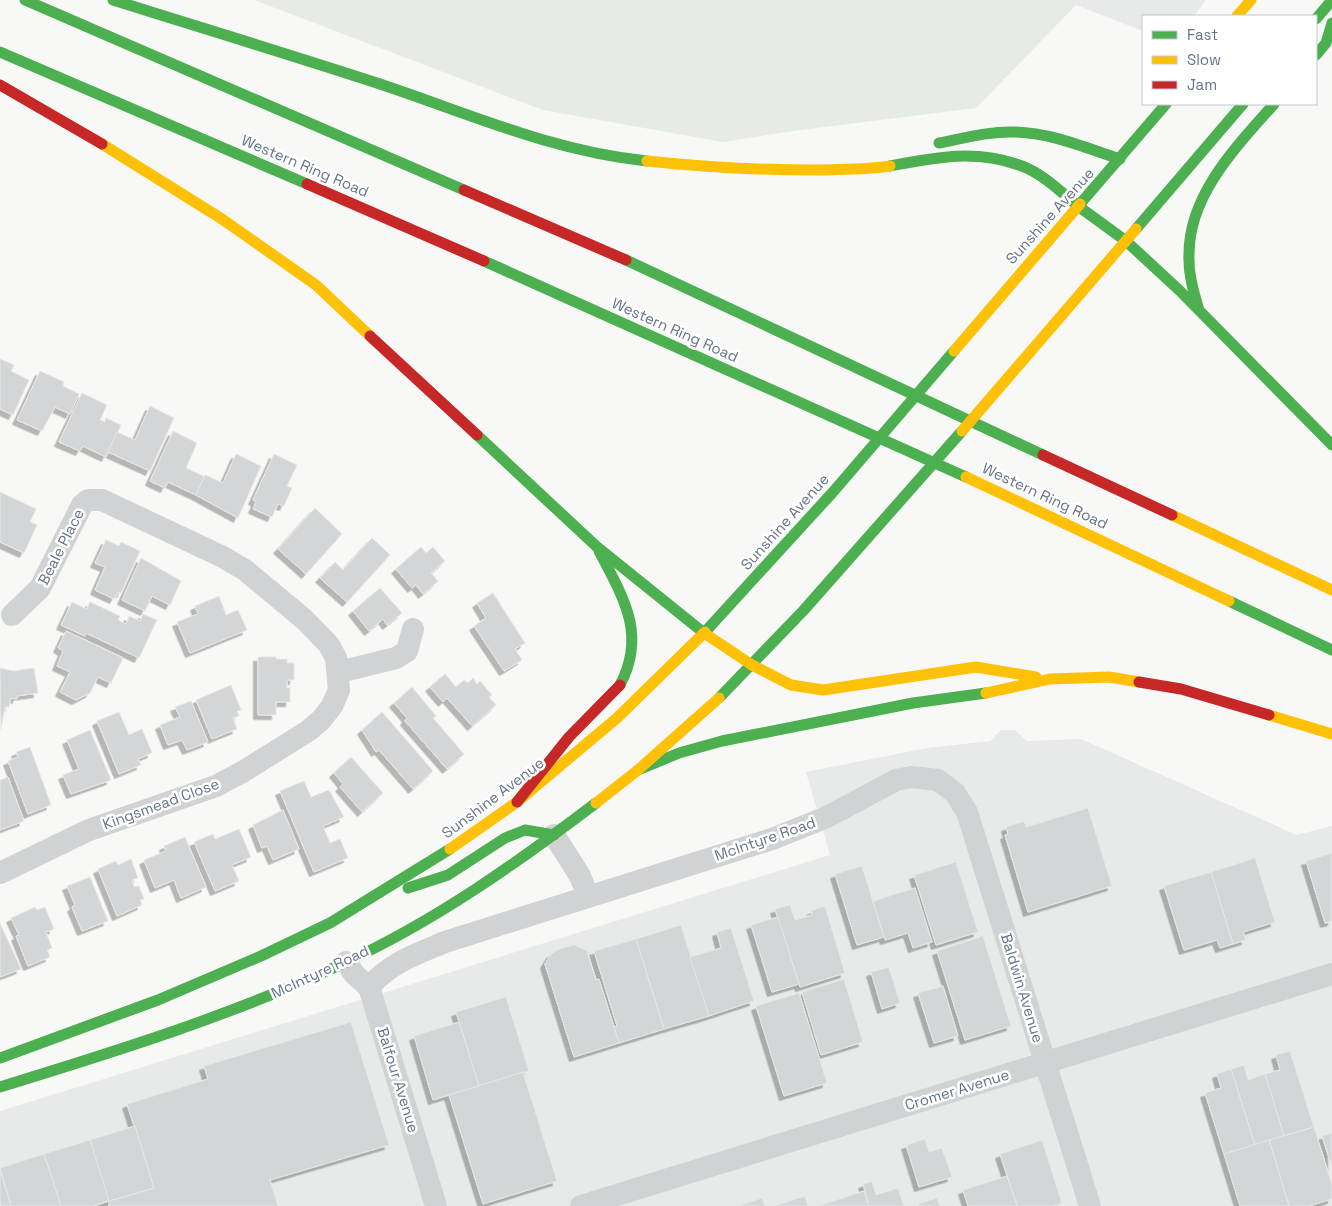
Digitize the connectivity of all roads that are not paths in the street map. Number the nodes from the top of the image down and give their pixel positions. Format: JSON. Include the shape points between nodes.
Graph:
{"nodes":[{"id":1,"x":25,"y":0,"type":"edge"},
{"id":2,"x":113,"y":0,"type":"edge"},
{"id":3,"x":1251,"y":0,"type":"edge"},
{"id":4,"x":1332,"y":0,"type":"edge"},
{"id":5,"x":1238,"y":15,"type":"edge"},
{"id":6,"x":1317,"y":18,"type":"edge"},
{"id":7,"x":1332,"y":23,"type":"edge"},
{"id":8,"x":0,"y":52,"type":"edge"},
{"id":9,"x":1317,"y":54,"type":"edge"},
{"id":10,"x":0,"y":85,"type":"edge"},
{"id":11,"x":1165,"y":105,"type":"edge"},
{"id":12,"x":1242,"y":105,"type":"edge"},
{"id":13,"x":1273,"y":105,"type":"edge"},
{"id":14,"x":927,"y":146,"type":"dead end"},
{"id":15,"x":878,"y":156,"type":"dead end"},
{"id":16,"x":1120,"y":159,"type":"junction"},
{"id":17,"x":788,"y":170,"type":"junction"},
{"id":18,"x":1078,"y":206,"type":"junction"},
{"id":19,"x":1126,"y":241,"type":"junction"},
{"id":20,"x":1198,"y":307,"type":"junction"},
{"id":21,"x":1332,"y":445,"type":"edge"},
{"id":22,"x":88,"y":500,"type":"joint"},
{"id":23,"x":596,"y":546,"type":"junction"},
{"id":24,"x":1332,"y":590,"type":"edge"},
{"id":25,"x":12,"y":615,"type":"dead end"},
{"id":26,"x":413,"y":629,"type":"dead end"},
{"id":27,"x":704,"y":633,"type":"junction"},
{"id":28,"x":1332,"y":650,"type":"edge"},
{"id":29,"x":752,"y":665,"type":"junction"},
{"id":30,"x":339,"y":672,"type":"junction"},
{"id":31,"x":1050,"y":679,"type":"junction"},
{"id":32,"x":1332,"y":734,"type":"edge"},
{"id":33,"x":638,"y":770,"type":"junction"},
{"id":34,"x":938,"y":780,"type":"joint"},
{"id":35,"x":517,"y":802,"type":"junction"},
{"id":36,"x":554,"y":835,"type":"junction"},
{"id":37,"x":0,"y":873,"type":"edge"},
{"id":38,"x":588,"y":896,"type":"junction"},
{"id":39,"x":370,"y":900,"type":"junction"},
{"id":40,"x":345,"y":958,"type":"junction"},
{"id":41,"x":1332,"y":974,"type":"edge"},
{"id":42,"x":369,"y":988,"type":"junction"},
{"id":43,"x":0,"y":1058,"type":"edge"},
{"id":44,"x":1046,"y":1062,"type":"junction"},
{"id":45,"x":0,"y":1087,"type":"edge"},
{"id":46,"x":436,"y":1206,"type":"edge"},
{"id":47,"x":581,"y":1206,"type":"edge"},
{"id":48,"x":1090,"y":1206,"type":"edge"}],
"edges":[{"from":1,"to":24,"type":"main road","via":[[651,271]]},
{"from":2,"to":17,"type":"main road","via":[[380,84],[547,142],[634,160]]},
{"from":3,"to":5,"type":"main road"},
{"from":4,"to":6,"type":"main road"},
{"from":7,"to":9,"type":"main road","via":[[1326,43]]},
{"from":8,"to":28,"type":"main road","name":"Western Ring Road","via":[[318,188],[1008,495]]},
{"from":10,"to":23,"type":"main road","via":[[214,214],[316,285]]},
{"from":11,"to":16,"type":"main road","name":"Sunshine Avenue"},
{"from":12,"to":19,"type":"main road"},
{"from":13,"to":20,"type":"main road","via":[[1216,174],[1196,218],[1190,238],[1189,260]]},
{"from":14,"to":16,"type":"main road","via":[[1015,132],[1050,138]]},
{"from":15,"to":17,"type":"main road"},
{"from":16,"to":18,"type":"main road","name":"Sunshine Avenue"},
{"from":17,"to":18,"type":"main road","via":[[872,169],[950,155],[977,155],[1023,166],[1050,182]]},
{"from":18,"to":19,"type":"main road"},
{"from":18,"to":27,"type":"main road","name":"Sunshine Avenue","via":[[833,492]]},
{"from":19,"to":20,"type":"main road"},
{"from":19,"to":29,"type":"main road","via":[[887,517]]},
{"from":20,"to":21,"type":"main road","via":[[1291,407]]},
{"from":22,"to":25,"type":"street","name":"Beale Place","via":[[77,512],[40,588]]},
{"from":22,"to":30,"type":"street","name":"Kingsmead Close","via":[[102,500],[245,570],[330,645]]},
{"from":23,"to":27,"type":"main road"},
{"from":23,"to":35,"type":"main road","via":[[632,620],[632,658],[627,674],[609,699],[587,718]]},
{"from":26,"to":30,"type":"street","via":[[407,651],[396,658]]},
{"from":27,"to":29,"type":"main road"},
{"from":27,"to":35,"type":"main road","name":"Sunshine Avenue","via":[[617,718]]},
{"from":29,"to":31,"type":"main road","via":[[791,685],[823,690],[976,667]]},
{"from":29,"to":33,"type":"main road"},
{"from":30,"to":37,"type":"street","name":"Kingsmead Close","via":[[339,690],[321,720],[244,771],[194,794],[88,830]]},
{"from":31,"to":32,"type":"main road","via":[[1109,677],[1181,689]]},
{"from":31,"to":33,"type":"main road","via":[[979,695],[913,703],[722,741],[679,753]]},
{"from":33,"to":36,"type":"main road"},
{"from":34,"to":38,"type":"street","name":"McIntyre Road","via":[[918,777],[896,780],[827,817],[788,833]]},
{"from":34,"to":44,"type":"street","name":"Baldwin Avenue","via":[[954,793],[967,812]]},
{"from":35,"to":39,"type":"main road","name":"Sunshine Avenue","via":[[489,824]]},
{"from":36,"to":38,"type":"street","via":[[580,876]]},
{"from":36,"to":39,"type":"main road","via":[[525,830],[504,838],[448,875]]},
{"from":36,"to":40,"type":"main road","name":"McIntyre Road","via":[[432,916]]},
{"from":38,"to":42,"type":"street","name":"McIntyre Road","via":[[402,959]]},
{"from":39,"to":43,"type":"main road","via":[[331,927],[194,986]]},
{"from":40,"to":42,"type":"street","name":"Balfour Avenue"},
{"from":40,"to":45,"type":"main road","name":"McIntyre Road","via":[[252,1003],[167,1035]]},
{"from":41,"to":44,"type":"street","name":"Cromer Avenue"},
{"from":42,"to":46,"type":"street","name":"Balfour Avenue"},
{"from":44,"to":47,"type":"street","name":"Cromer Avenue"},
{"from":44,"to":48,"type":"street","name":"Baldwin Avenue"}]}
